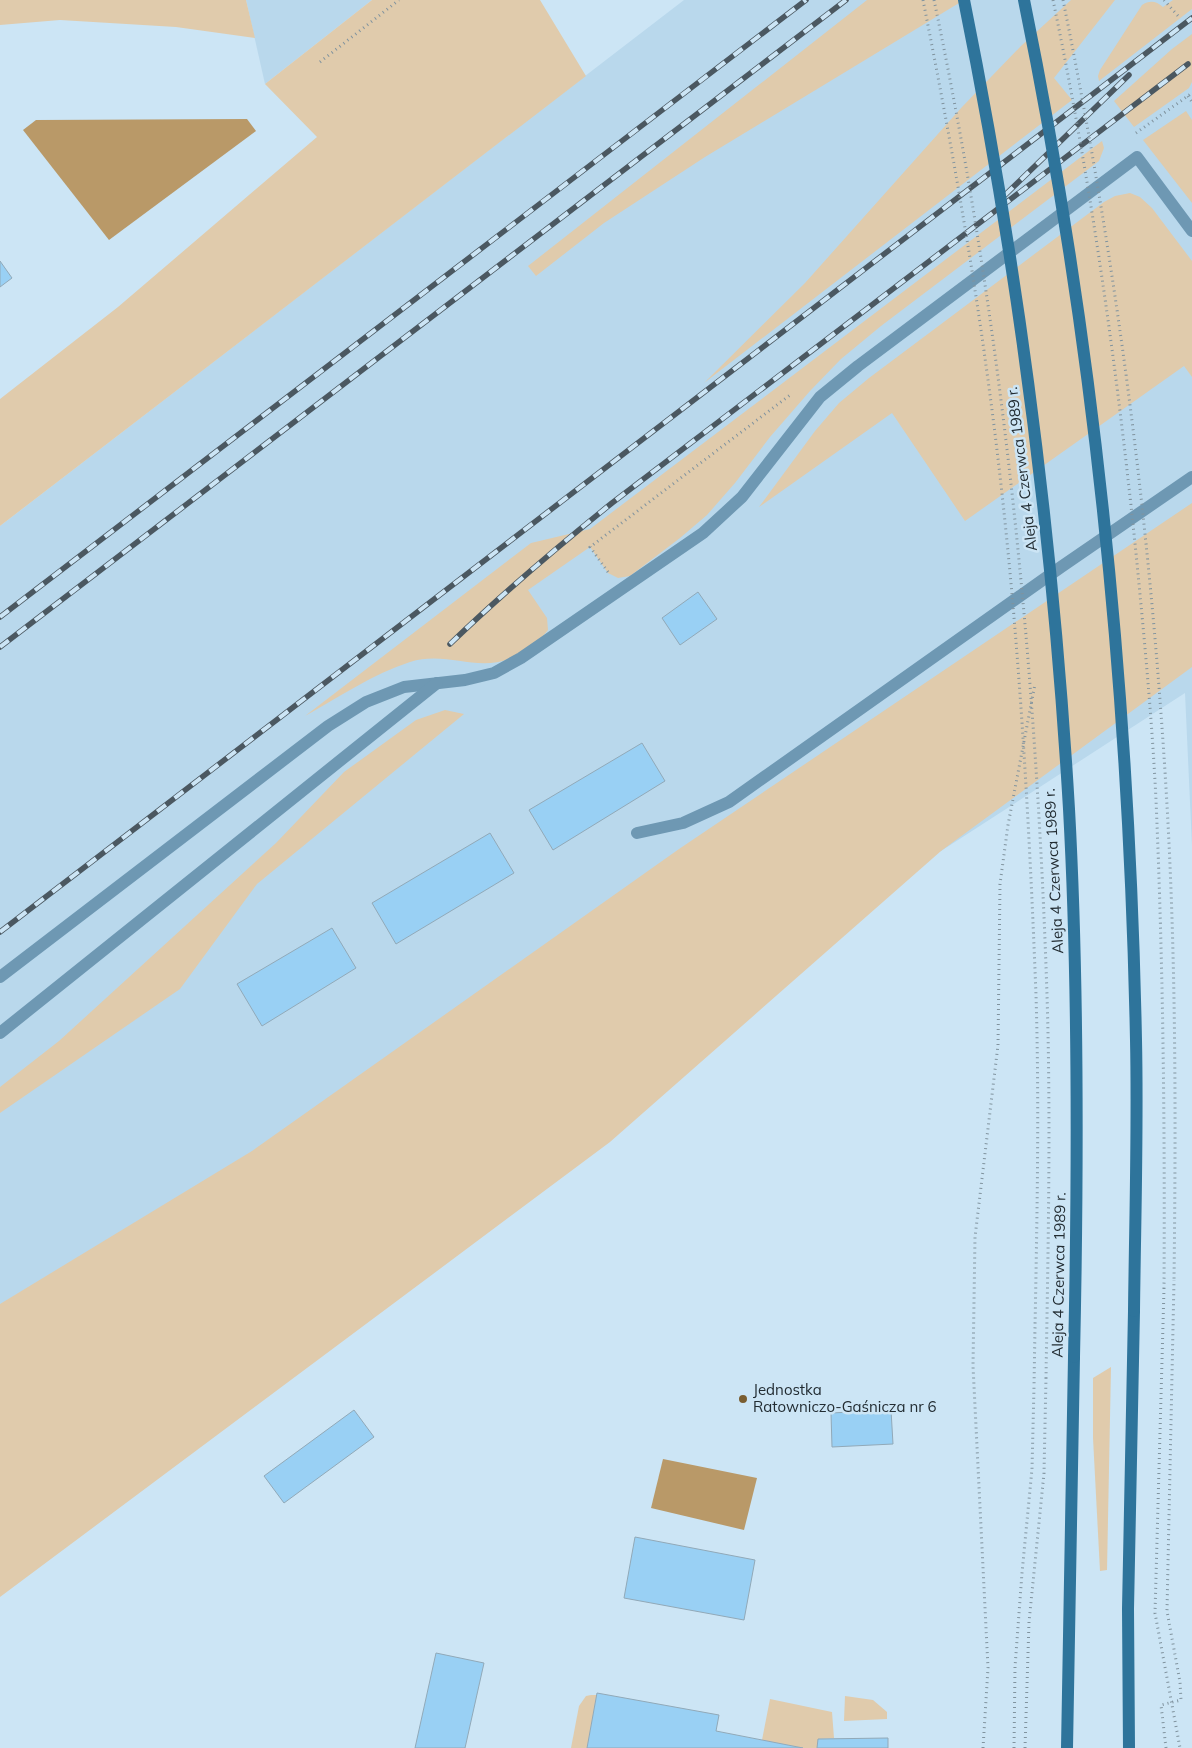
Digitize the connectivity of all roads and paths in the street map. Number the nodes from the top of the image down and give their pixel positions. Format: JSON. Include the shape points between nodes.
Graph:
{"nodes":[{"id":1,"x":399,"y":0,"type":"edge"},
{"id":2,"x":923,"y":0,"type":"edge"},
{"id":3,"x":934,"y":0,"type":"edge"},
{"id":4,"x":964,"y":0,"type":"edge"},
{"id":5,"x":1024,"y":0,"type":"edge"},
{"id":6,"x":1063,"y":0,"type":"edge"},
{"id":7,"x":1164,"y":0,"type":"edge"},
{"id":8,"x":1179,"y":17,"type":"dead end"},
{"id":9,"x":320,"y":62,"type":"dead end"},
{"id":10,"x":1188,"y":96,"type":"dead end"},
{"id":11,"x":1192,"y":102,"type":"edge"},
{"id":12,"x":1192,"y":231,"type":"edge"},
{"id":13,"x":1192,"y":478,"type":"edge"},
{"id":14,"x":1036,"y":678,"type":"dead end"},
{"id":15,"x":437,"y":683,"type":"junction"},
{"id":16,"x":637,"y":833,"type":"dead end"},
{"id":17,"x":0,"y":977,"type":"edge"},
{"id":18,"x":0,"y":1033,"type":"edge"},
{"id":19,"x":1164,"y":1288,"type":"dead end"},
{"id":20,"x":1173,"y":1702,"type":"junction"},
{"id":21,"x":983,"y":1748,"type":"edge"},
{"id":22,"x":1014,"y":1748,"type":"edge"},
{"id":23,"x":1025,"y":1748,"type":"edge"},
{"id":24,"x":1067,"y":1748,"type":"edge"},
{"id":25,"x":1129,"y":1748,"type":"edge"},
{"id":26,"x":1166,"y":1748,"type":"edge"},
{"id":27,"x":1180,"y":1748,"type":"edge"}],
"edges":[{"from":1,"to":9,"type":"path"},
{"from":2,"to":22,"type":"path","bridge":true,"via":[[951,142],[988,383],[1014,626],[1026,792],[1038,1108],[1032,1469],[1015,1667]]},
{"from":3,"to":23,"type":"path","bridge":true,"via":[[962,142],[994,346],[1014,510],[1037,784],[1047,997],[1049,1165],[1044,1473],[1029,1622]]},
{"from":4,"to":24,"type":"main road","name":"Aleja 4 Czerwca 1989 r.","bridge":true,"via":[[997,173],[1026,365],[1042,493],[1062,711],[1077,1055],[1077,1240]]},
{"from":5,"to":25,"type":"main road","bridge":true,"via":[[1078,314],[1101,497],[1120,696],[1133,918],[1136,1041]]},
{"from":6,"to":20,"type":"path","bridge":true,"via":[[1093,155],[1123,349],[1140,486],[1166,791],[1176,1127],[1167,1611],[1181,1700]]},
{"from":7,"to":8,"type":"path"},
{"from":10,"to":11,"type":"path"},
{"from":12,"to":15,"type":"lane","via":[[1137,157],[820,397],[742,497],[703,533],[521,658],[494,673]]},
{"from":13,"to":16,"type":"lane","via":[[729,802],[683,823]]},
{"from":14,"to":21,"type":"path","via":[[1000,884],[998,1045],[975,1237],[973,1366],[988,1668]]},
{"from":15,"to":17,"type":"lane","via":[[404,687],[366,702],[328,726]]},
{"from":15,"to":18,"type":"lane"},
{"from":19,"to":20,"type":"path","via":[[1155,1613]]},
{"from":20,"to":26,"type":"path","via":[[1161,1705]]},
{"from":20,"to":27,"type":"path"}]}
